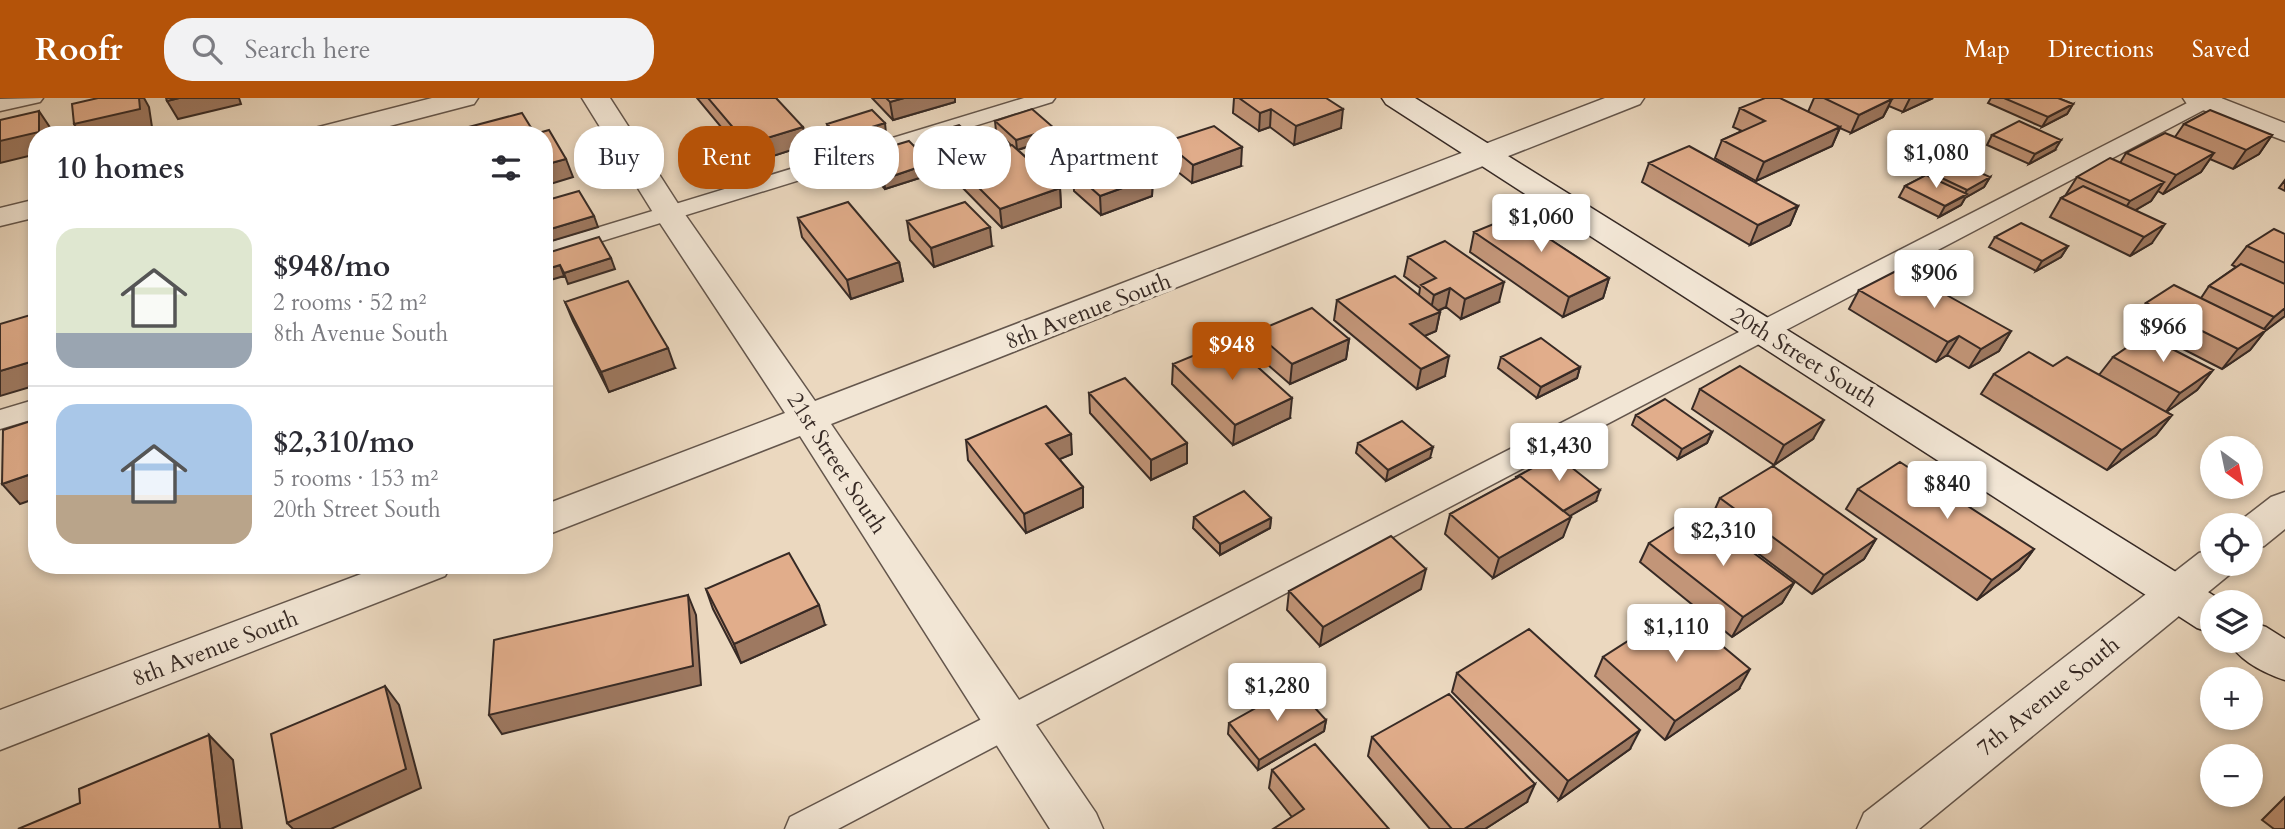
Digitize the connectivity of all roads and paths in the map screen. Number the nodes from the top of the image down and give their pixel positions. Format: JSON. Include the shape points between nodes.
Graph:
{"nodes":[{"id":1,"x":33,"y":98,"type":"edge"},
{"id":2,"x":464,"y":98,"type":"edge"},
{"id":3,"x":596,"y":98,"type":"edge"},
{"id":4,"x":1045,"y":98,"type":"edge"},
{"id":5,"x":1395,"y":98,"type":"edge"},
{"id":6,"x":1630,"y":98,"type":"edge"},
{"id":7,"x":2205,"y":99,"type":"edge"},
{"id":8,"x":0,"y":105,"type":"edge"},
{"id":9,"x":356,"y":126,"type":"edge"},
{"id":10,"x":2285,"y":133,"type":"edge"},
{"id":11,"x":1485,"y":155,"type":"junction"},
{"id":12,"x":28,"y":210,"type":"edge"},
{"id":13,"x":669,"y":214,"type":"junction"},
{"id":14,"x":0,"y":217,"type":"edge"},
{"id":15,"x":553,"y":250,"type":"edge"},
{"id":16,"x":1764,"y":331,"type":"junction"},
{"id":17,"x":28,"y":411,"type":"edge"},
{"id":18,"x":0,"y":420,"type":"edge"},
{"id":19,"x":809,"y":420,"type":"junction"},
{"id":20,"x":2285,"y":507,"type":"edge"},
{"id":21,"x":553,"y":518,"type":"edge"},
{"id":22,"x":2263,"y":525,"type":"edge"},
{"id":23,"x":407,"y":574,"type":"edge"},
{"id":24,"x":2208,"y":576,"type":"edge"},
{"id":25,"x":2194,"y":604,"type":"edge"},
{"id":26,"x":2263,"y":648,"type":"edge"},
{"id":27,"x":2285,"y":662,"type":"edge"},
{"id":28,"x":1006,"y":722,"type":"junction"},
{"id":29,"x":0,"y":730,"type":"edge"},
{"id":30,"x":803,"y":829,"type":"edge"},
{"id":31,"x":1078,"y":829,"type":"edge"},
{"id":32,"x":1882,"y":829,"type":"edge"}],
"edges":[{"from":1,"to":8,"type":"lane"},
{"from":2,"to":9,"type":"street"},
{"from":3,"to":13,"type":"street","name":"21st Street South"},
{"from":4,"to":13,"type":"lane"},
{"from":5,"to":11,"type":"street","name":"20th Street South"},
{"from":6,"to":11,"type":"street","name":"8th Avenue South"},
{"from":7,"to":10,"type":"street"},
{"from":7,"to":16,"type":"lane"},
{"from":11,"to":16,"type":"street","name":"20th Street South"},
{"from":11,"to":19,"type":"street","name":"8th Avenue South"},
{"from":12,"to":14,"type":"street"},
{"from":13,"to":15,"type":"lane"},
{"from":13,"to":19,"type":"street","name":"21st Street South"},
{"from":16,"to":25,"type":"street","name":"20th Street South"},
{"from":16,"to":28,"type":"lane"},
{"from":17,"to":18,"type":"lane"},
{"from":19,"to":21,"type":"street","name":"8th Avenue South"},
{"from":19,"to":28,"type":"street","name":"21st Street South"},
{"from":20,"to":22,"type":"street"},
{"from":23,"to":29,"type":"street","name":"8th Avenue South"},
{"from":24,"to":25,"type":"street","name":"7th Avenue South"},
{"from":25,"to":32,"type":"street","name":"7th Avenue South"},
{"from":26,"to":27,"type":"street"},
{"from":28,"to":30,"type":"lane"},
{"from":28,"to":31,"type":"street","name":"21st Street South"}]}
